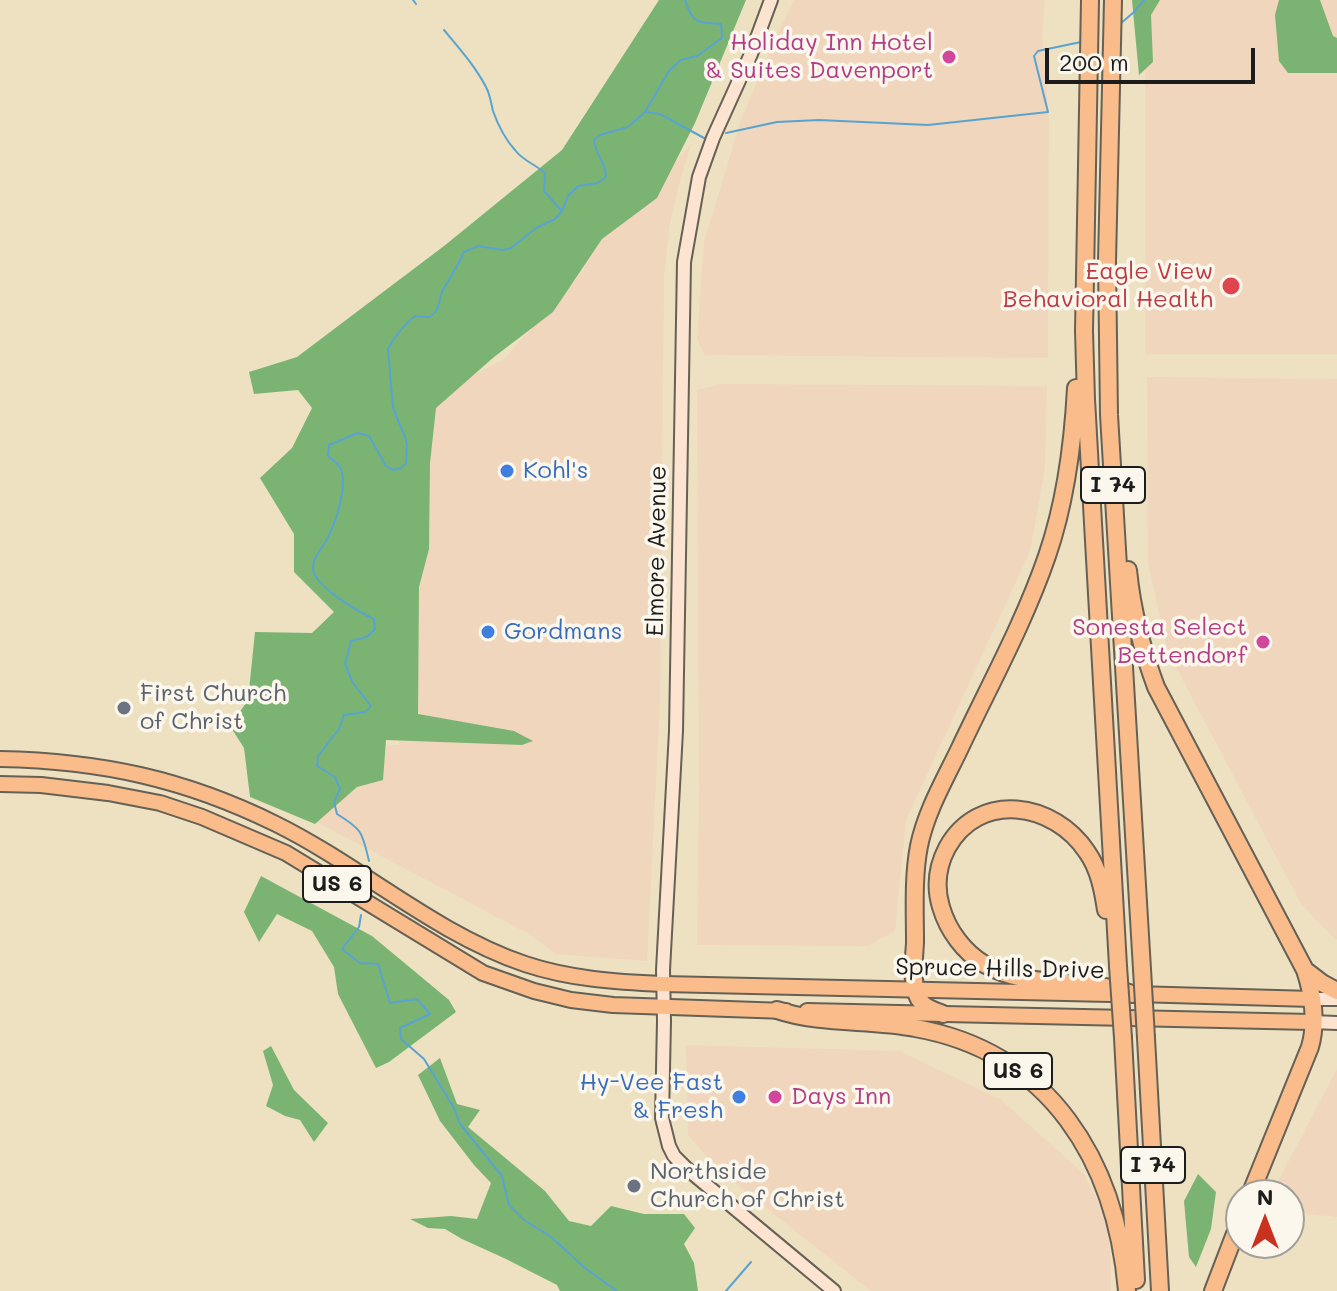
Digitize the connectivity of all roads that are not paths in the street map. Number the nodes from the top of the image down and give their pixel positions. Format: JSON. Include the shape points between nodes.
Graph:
{"nodes":[{"id":1,"x":771,"y":0,"type":"edge"},
{"id":2,"x":1090,"y":0,"type":"edge"},
{"id":3,"x":1113,"y":0,"type":"edge"},
{"id":4,"x":1084,"y":331,"type":"junction"},
{"id":5,"x":1111,"y":455,"type":"junction"},
{"id":6,"x":0,"y":759,"type":"edge"},
{"id":7,"x":0,"y":784,"type":"edge"},
{"id":8,"x":1115,"y":966,"type":"junction"},
{"id":9,"x":1305,"y":970,"type":"junction"},
{"id":10,"x":663,"y":984,"type":"junction"},
{"id":11,"x":916,"y":989,"type":"junction"},
{"id":12,"x":1337,"y":991,"type":"edge"},
{"id":13,"x":1126,"y":996,"type":"junction"},
{"id":14,"x":1312,"y":999,"type":"junction"},
{"id":15,"x":1337,"y":999,"type":"edge"},
{"id":16,"x":664,"y":1007,"type":"junction"},
{"id":17,"x":777,"y":1010,"type":"junction"},
{"id":18,"x":943,"y":1014,"type":"junction"},
{"id":19,"x":1312,"y":1022,"type":"junction"},
{"id":20,"x":1337,"y":1023,"type":"edge"},
{"id":21,"x":1256,"y":1179,"type":"edge"},
{"id":22,"x":1225,"y":1259,"type":"edge"},
{"id":23,"x":834,"y":1291,"type":"edge"},
{"id":24,"x":1127,"y":1291,"type":"edge"},
{"id":25,"x":1137,"y":1291,"type":"edge"},
{"id":26,"x":1160,"y":1291,"type":"edge"},
{"id":27,"x":1213,"y":1291,"type":"edge"}],
"edges":[{"from":1,"to":10,"type":"main road","name":"Elmore Avenue","via":[[704,164],[684,262],[675,775]]},
{"from":2,"to":4,"type":"highway","number":"I 74"},
{"from":3,"to":5,"type":"highway","number":"I 74","via":[[1107,261]]},
{"from":4,"to":8,"type":"highway","number":"I 74"},
{"from":4,"to":11,"type":"highway","via":[[1068,476],[1053,538],[1027,607],[923,830],[916,878]]},
{"from":5,"to":9,"type":"highway","via":[[1121,482],[1129,583],[1142,649],[1165,706]]},
{"from":5,"to":26,"type":"highway","number":"I 74","bridge":true},
{"from":6,"to":10,"type":"main road","number":"US 6","via":[[84,764],[204,793],[278,824],[492,951],[564,975]]},
{"from":7,"to":16,"type":"main road","number":"US 6","via":[[108,793],[202,817],[286,853],[500,980],[571,1000]]},
{"from":8,"to":13,"type":"highway","number":"I 74","bridge":true},
{"from":8,"to":13,"type":"highway","via":[[1101,883],[1086,850],[1071,833],[1044,816],[1014,809],[992,811],[956,835],[941,862],[938,894],[947,924],[969,952],[1006,974],[1115,987]]},
{"from":9,"to":12,"type":"highway"},
{"from":9,"to":14,"type":"highway"},
{"from":10,"to":11,"type":"main road","name":"Spruce Hills Drive","number":"US 6"},
{"from":10,"to":16,"type":"main road","name":"Elmore Avenue"},
{"from":11,"to":13,"type":"main road","name":"Spruce Hills Drive","number":"US 6"},
{"from":11,"to":18,"type":"highway","via":[[921,1002]]},
{"from":13,"to":14,"type":"main road","name":"Spruce Hills Drive","number":"US 6"},
{"from":13,"to":25,"type":"highway","number":"I 74","bridge":true,"via":[[1123,1038]]},
{"from":14,"to":15,"type":"main road","name":"Spruce Hills Drive"},
{"from":14,"to":19,"type":"highway"},
{"from":16,"to":17,"type":"main road","name":"Spruce Hills Drive","number":"US 6"},
{"from":16,"to":23,"type":"main road","name":"Elmore Avenue","via":[[662,1118],[674,1156]]},
{"from":17,"to":18,"type":"main road","name":"Spruce Hills Drive"},
{"from":17,"to":24,"type":"highway","number":"US 6","via":[[954,1037],[1029,1079],[1063,1114],[1096,1166],[1120,1239]]},
{"from":18,"to":19,"type":"main road","name":"Spruce Hills Drive"},
{"from":19,"to":20,"type":"main road","name":"Spruce Hills Drive"},
{"from":19,"to":21,"type":"highway","via":[[1310,1047]]},
{"from":22,"to":27,"type":"highway"}]}
